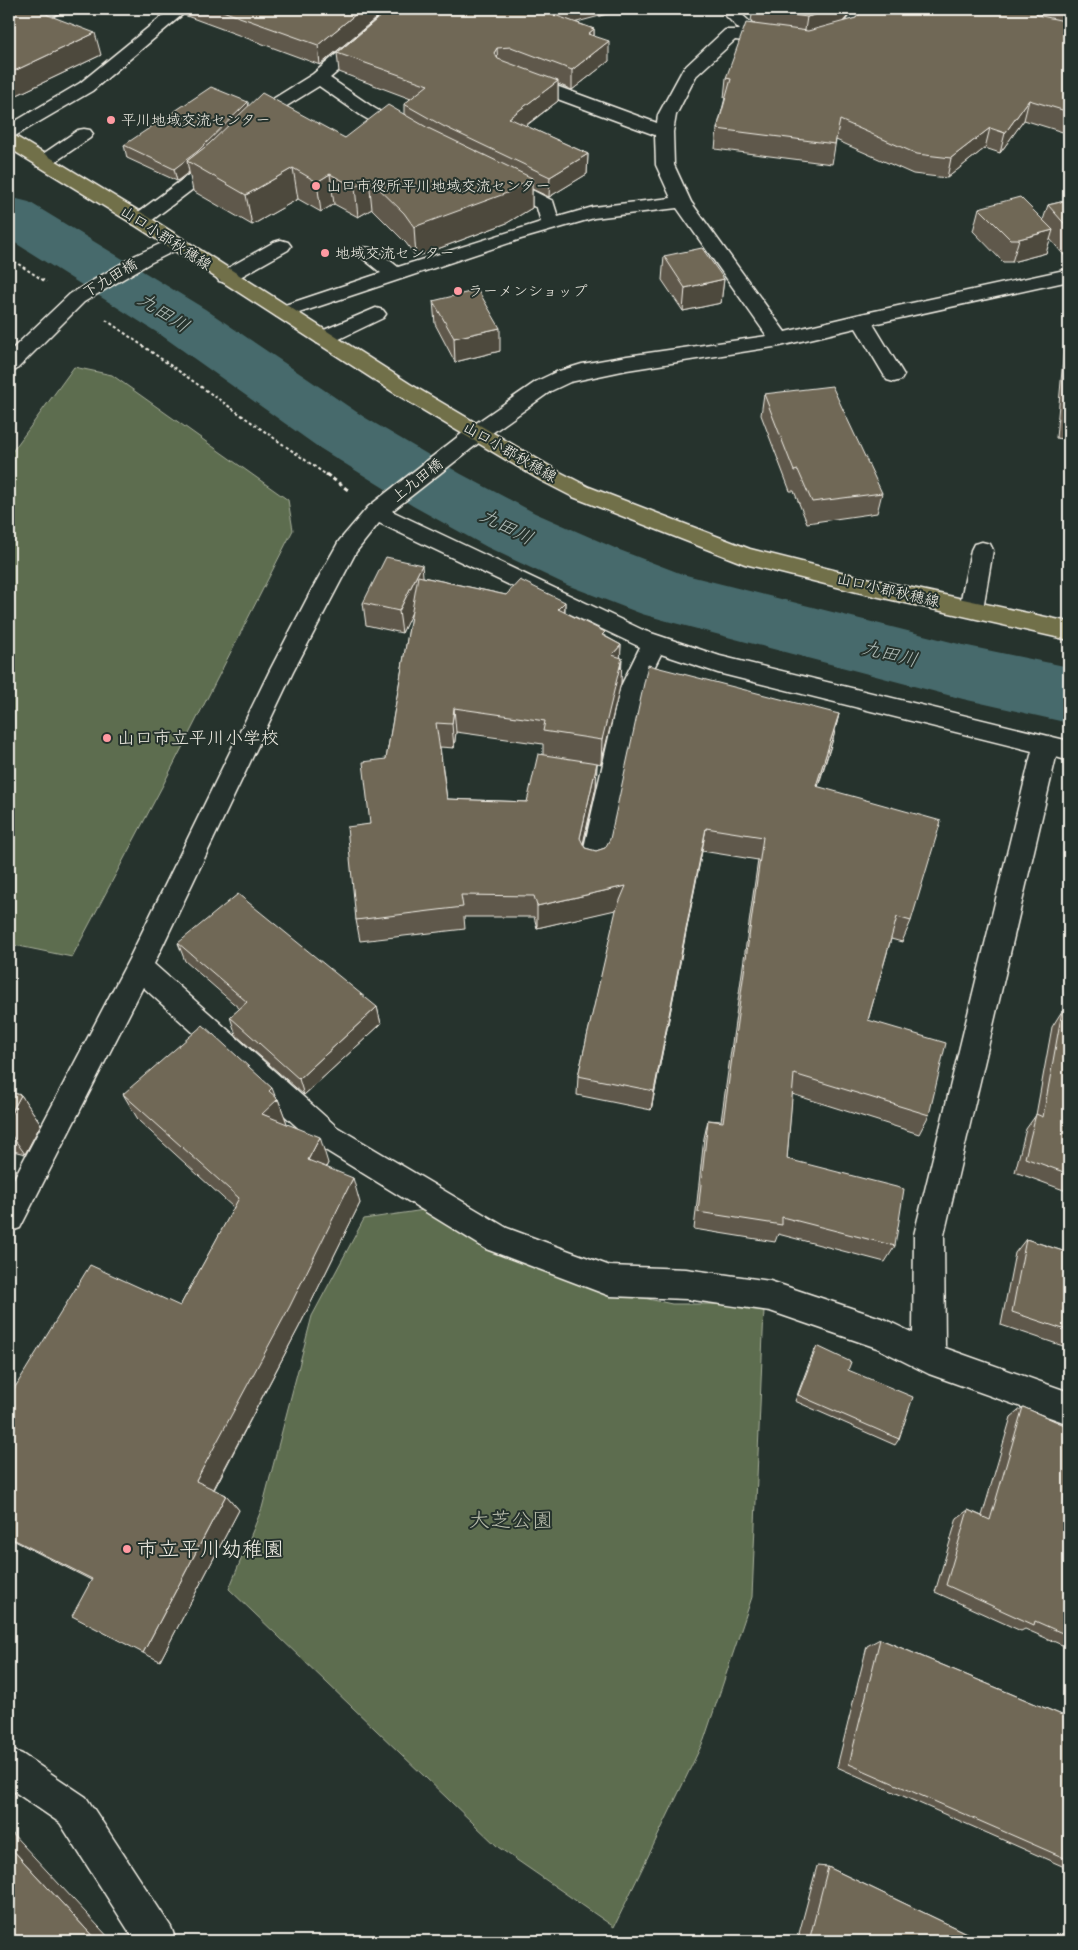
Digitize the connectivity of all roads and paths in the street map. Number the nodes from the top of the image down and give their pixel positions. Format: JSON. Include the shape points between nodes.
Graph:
{"nodes":[{"id":1,"x":56,"y":9,"type":"edge"},
{"id":2,"x":181,"y":9,"type":"edge"},
{"id":3,"x":408,"y":9,"type":"edge"},
{"id":4,"x":727,"y":9,"type":"edge"},
{"id":5,"x":863,"y":9,"type":"edge"},
{"id":6,"x":9,"y":33,"type":"edge"},
{"id":7,"x":756,"y":36,"type":"junction"},
{"id":8,"x":505,"y":73,"type":"edge"},
{"id":9,"x":319,"y":78,"type":"junction"},
{"id":10,"x":9,"y":132,"type":"edge"},
{"id":11,"x":664,"y":132,"type":"junction"},
{"id":12,"x":84,"y":134,"type":"dead end"},
{"id":13,"x":9,"y":140,"type":"edge"},
{"id":14,"x":420,"y":142,"type":"edge"},
{"id":15,"x":43,"y":162,"type":"junction"},
{"id":16,"x":480,"y":172,"type":"edge"},
{"id":17,"x":682,"y":202,"type":"junction"},
{"id":18,"x":140,"y":220,"type":"junction"},
{"id":19,"x":551,"y":225,"type":"junction"},
{"id":20,"x":175,"y":243,"type":"junction"},
{"id":21,"x":281,"y":246,"type":"dead end"},
{"id":22,"x":365,"y":252,"type":"dead end"},
{"id":23,"x":9,"y":258,"type":"edge"},
{"id":24,"x":396,"y":274,"type":"junction"},
{"id":25,"x":1069,"y":275,"type":"edge"},
{"id":26,"x":226,"y":277,"type":"junction"},
{"id":27,"x":75,"y":301,"type":"junction"},
{"id":28,"x":283,"y":312,"type":"junction"},
{"id":29,"x":376,"y":314,"type":"dead end"},
{"id":30,"x":862,"y":320,"type":"junction"},
{"id":31,"x":324,"y":338,"type":"junction"},
{"id":32,"x":780,"y":340,"type":"junction"},
{"id":33,"x":9,"y":365,"type":"edge"},
{"id":34,"x":894,"y":375,"type":"dead end"},
{"id":35,"x":477,"y":433,"type":"junction"},
{"id":36,"x":381,"y":509,"type":"junction"},
{"id":37,"x":982,"y":550,"type":"dead end"},
{"id":38,"x":971,"y":609,"type":"junction"},
{"id":39,"x":1069,"y":631,"type":"edge"},
{"id":40,"x":654,"y":643,"type":"junction"},
{"id":41,"x":1058,"y":749,"type":"edge"},
{"id":42,"x":585,"y":772,"type":"edge"},
{"id":43,"x":613,"y":777,"type":"junction"},
{"id":44,"x":594,"y":861,"type":"edge"},
{"id":45,"x":139,"y":967,"type":"junction"},
{"id":46,"x":9,"y":1218,"type":"edge"},
{"id":47,"x":929,"y":1358,"type":"junction"},
{"id":48,"x":1069,"y":1408,"type":"edge"},
{"id":49,"x":9,"y":1767,"type":"edge"},
{"id":50,"x":157,"y":1941,"type":"edge"}],
"edges":[{"from":1,"to":6,"type":"street"},
{"from":2,"to":10,"type":"street","via":[[86,87]]},
{"from":3,"to":9,"type":"street","via":[[394,14]]},
{"from":4,"to":7,"type":"street"},
{"from":5,"to":7,"type":"street","via":[[846,32],[804,42]]},
{"from":7,"to":11,"type":"street","via":[[731,34],[689,73],[667,115]]},
{"from":8,"to":11,"type":"street"},
{"from":9,"to":14,"type":"street"},
{"from":9,"to":18,"type":"street","via":[[266,111],[208,169]]},
{"from":11,"to":17,"type":"street","via":[[665,165]]},
{"from":12,"to":15,"type":"street"},
{"from":13,"to":15,"type":"main road","name":"山口小郡秋穂線"},
{"from":15,"to":18,"type":"main road","name":"山口小郡秋穂線"},
{"from":16,"to":19,"type":"street","via":[[546,204]]},
{"from":17,"to":19,"type":"street","via":[[593,213]]},
{"from":17,"to":32,"type":"street"},
{"from":18,"to":20,"type":"main road","name":"山口小郡秋穂線"},
{"from":19,"to":24,"type":"street"},
{"from":20,"to":26,"type":"main road","name":"山口小郡秋穂線"},
{"from":20,"to":27,"type":"street","name":"下九田橋"},
{"from":21,"to":26,"type":"street"},
{"from":22,"to":24,"type":"street"},
{"from":23,"to":27,"type":"path"},
{"from":24,"to":28,"type":"street"},
{"from":25,"to":30,"type":"street","name":"上九田橋"},
{"from":26,"to":28,"type":"main road","name":"山口小郡秋穂線"},
{"from":27,"to":33,"type":"street","name":"下九田橋"},
{"from":27,"to":36,"type":"path","via":[[96,312],[352,493]]},
{"from":28,"to":31,"type":"main road","name":"山口小郡秋穂線"},
{"from":29,"to":31,"type":"street"},
{"from":30,"to":32,"type":"street","name":"上九田橋"},
{"from":30,"to":34,"type":"street"},
{"from":31,"to":35,"type":"main road","name":"山口小郡秋穂線"},
{"from":32,"to":35,"type":"street","name":"上九田橋","via":[[582,371],[544,386]]},
{"from":35,"to":36,"type":"street","name":"上九田橋"},
{"from":35,"to":38,"type":"main road","name":"山口小郡秋穂線","via":[[581,492],[745,556]]},
{"from":36,"to":40,"type":"street","via":[[637,638]]},
{"from":36,"to":45,"type":"street","name":"上九田橋","via":[[348,547],[324,589]]},
{"from":37,"to":38,"type":"street"},
{"from":38,"to":39,"type":"main road","name":"山口小郡秋穂線"},
{"from":40,"to":41,"type":"street","via":[[718,664]]},
{"from":40,"to":43,"type":"street","via":[[632,688]]},
{"from":41,"to":47,"type":"street","via":[[929,1236]]},
{"from":42,"to":43,"type":"street"},
{"from":43,"to":44,"type":"street"},
{"from":45,"to":46,"type":"street","name":"上九田橋"},
{"from":45,"to":47,"type":"street","via":[[327,1136],[497,1239],[610,1281],[686,1284],[770,1296],[884,1335]]},
{"from":47,"to":48,"type":"street"},
{"from":49,"to":50,"type":"street","via":[[73,1810]]}]}
